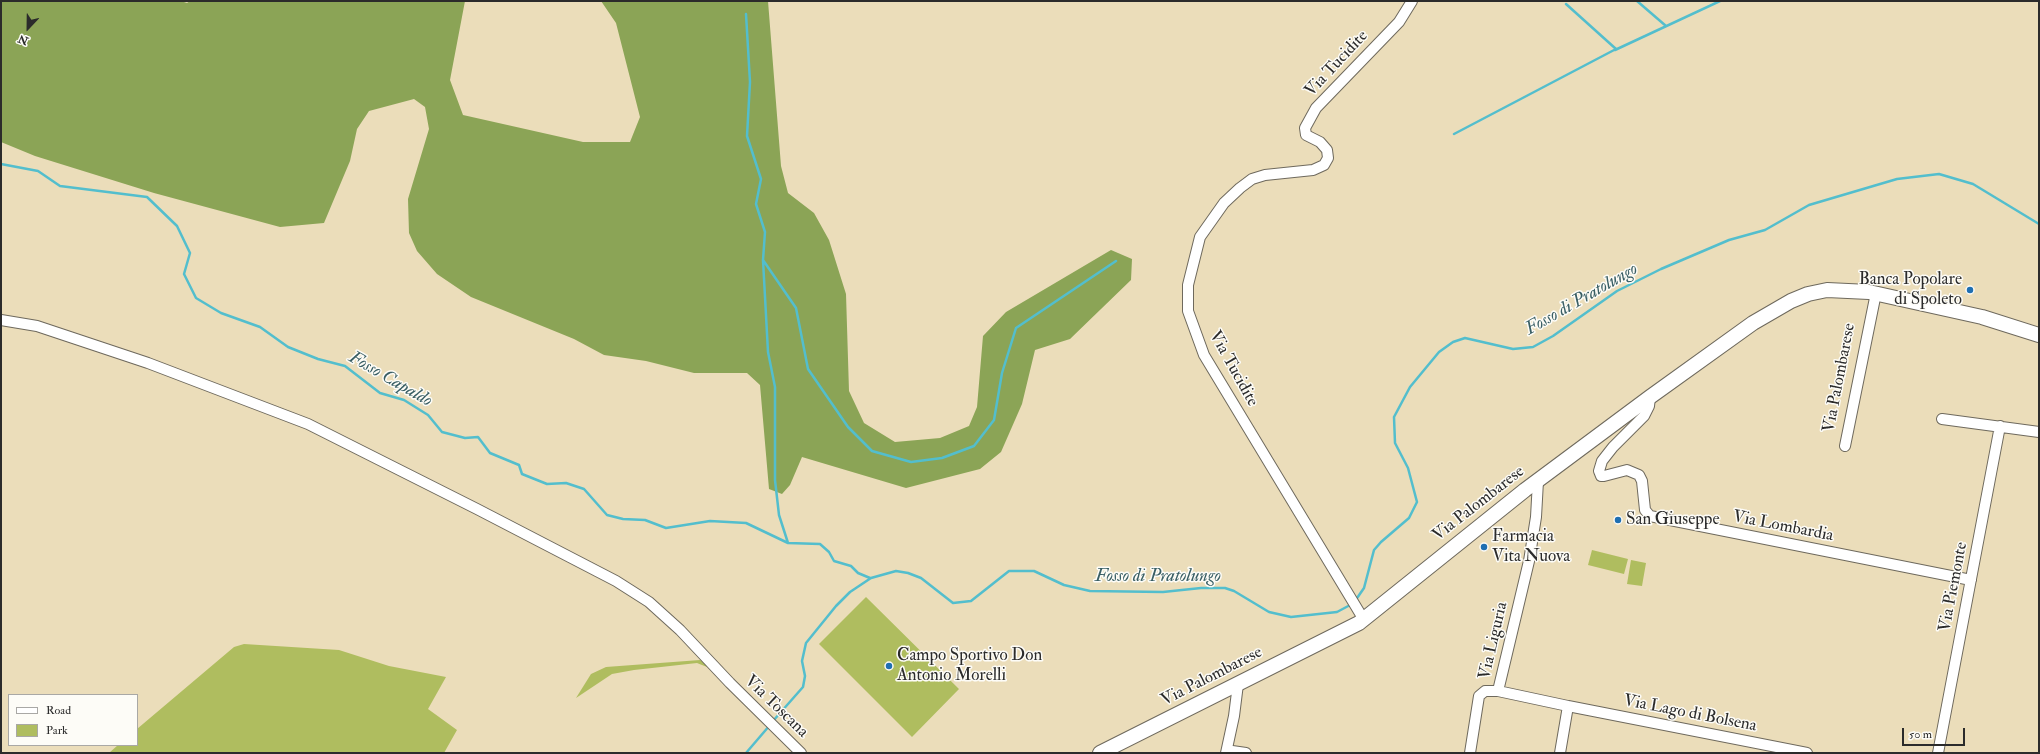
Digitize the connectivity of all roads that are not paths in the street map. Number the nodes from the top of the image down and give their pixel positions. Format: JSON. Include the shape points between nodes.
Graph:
{"nodes":[{"id":1,"x":1412,"y":1,"type":"edge"},
{"id":2,"x":1876,"y":293,"type":"junction"},
{"id":3,"x":1,"y":320,"type":"edge"},
{"id":4,"x":2039,"y":335,"type":"edge"},
{"id":5,"x":1650,"y":397,"type":"junction"},
{"id":6,"x":1942,"y":418,"type":"dead end"},
{"id":7,"x":2000,"y":426,"type":"junction"},
{"id":8,"x":2039,"y":432,"type":"edge"},
{"id":9,"x":1845,"y":446,"type":"dead end"},
{"id":10,"x":1538,"y":481,"type":"junction"},
{"id":11,"x":1971,"y":580,"type":"junction"},
{"id":12,"x":1361,"y":615,"type":"junction"},
{"id":13,"x":1238,"y":684,"type":"junction"},
{"id":14,"x":1498,"y":691,"type":"junction"},
{"id":15,"x":1568,"y":706,"type":"junction"},
{"id":16,"x":1226,"y":752,"type":"edge"},
{"id":17,"x":801,"y":753,"type":"edge"},
{"id":18,"x":1100,"y":753,"type":"edge"},
{"id":19,"x":1246,"y":753,"type":"edge"},
{"id":20,"x":1470,"y":753,"type":"edge"},
{"id":21,"x":1560,"y":753,"type":"edge"},
{"id":22,"x":1807,"y":753,"type":"edge"},
{"id":23,"x":1938,"y":753,"type":"edge"}],
"edges":[{"from":1,"to":12,"type":"street","name":"Via Tucidite","via":[[1399,22],[1316,108],[1305,128],[1306,135],[1320,142],[1327,150],[1328,158],[1324,165],[1313,170],[1264,175],[1252,179],[1240,188],[1224,203],[1200,237],[1188,285],[1188,312],[1204,355]]},
{"from":2,"to":4,"type":"main road","name":"Via Palombarese","via":[[1982,317]]},
{"from":2,"to":5,"type":"main road","name":"Via Palombarese","via":[[1827,290],[1790,300],[1753,323]]},
{"from":2,"to":9,"type":"street","name":"Via Palombarese"},
{"from":3,"to":17,"type":"street","name":"Via Toscana","via":[[38,326],[308,424],[627,587],[649,602],[680,630],[730,684]]},
{"from":5,"to":10,"type":"main road","name":"Via Palombarese"},
{"from":5,"to":11,"type":"street","name":"Via Lombardia","via":[[1644,416],[1613,447],[1600,464],[1598,471],[1602,476],[1627,470],[1639,475],[1642,479],[1645,510],[1650,516]]},
{"from":6,"to":7,"type":"street"},
{"from":7,"to":8,"type":"street"},
{"from":7,"to":11,"type":"street","name":"Via Piemonte"},
{"from":10,"to":12,"type":"main road","name":"Via Palombarese"},
{"from":10,"to":14,"type":"street","name":"Via Liguria","via":[[1536,517],[1529,561]]},
{"from":11,"to":23,"type":"street","name":"Via Piemonte"},
{"from":12,"to":13,"type":"main road","name":"Via Palombarese"},
{"from":13,"to":16,"type":"street"},
{"from":13,"to":18,"type":"main road","name":"Via Palombarese"},
{"from":14,"to":15,"type":"street","name":"Via Liguria"},
{"from":14,"to":20,"type":"street","via":[[1485,691],[1479,696]]},
{"from":15,"to":21,"type":"street"},
{"from":15,"to":22,"type":"street","name":"Via Lago di Bolsena"},
{"from":16,"to":19,"type":"street","via":[[1232,750]]}]}
